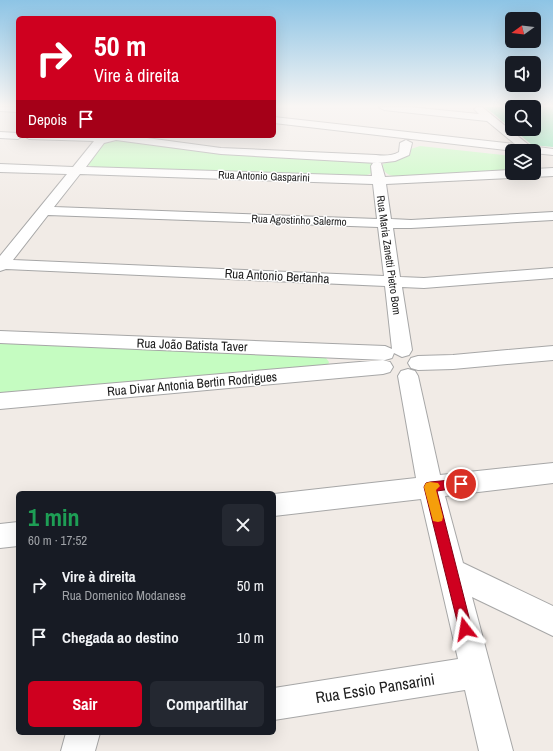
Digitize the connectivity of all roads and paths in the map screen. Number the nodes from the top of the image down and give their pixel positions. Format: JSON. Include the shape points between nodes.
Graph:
{"nodes":[{"id":1,"x":94,"y":142,"type":"edge"},
{"id":2,"x":158,"y":142,"type":"edge"},
{"id":3,"x":398,"y":142,"type":"edge"},
{"id":4,"x":450,"y":142,"type":"edge"},
{"id":5,"x":406,"y":143,"type":"junction"},
{"id":6,"x":505,"y":149,"type":"edge"},
{"id":7,"x":541,"y":152,"type":"edge"},
{"id":8,"x":553,"y":152,"type":"edge"},
{"id":9,"x":505,"y":153,"type":"edge"},
{"id":10,"x":541,"y":156,"type":"edge"},
{"id":11,"x":376,"y":159,"type":"junction"},
{"id":12,"x":553,"y":159,"type":"edge"},
{"id":13,"x":0,"y":168,"type":"edge"},
{"id":14,"x":77,"y":170,"type":"junction"},
{"id":15,"x":553,"y":172,"type":"edge"},
{"id":16,"x":541,"y":173,"type":"edge"},
{"id":17,"x":505,"y":174,"type":"edge"},
{"id":18,"x":379,"y":180,"type":"junction"},
{"id":19,"x":44,"y":211,"type":"junction"},
{"id":20,"x":553,"y":216,"type":"edge"},
{"id":21,"x":385,"y":224,"type":"junction"},
{"id":22,"x":1,"y":264,"type":"edge"},
{"id":23,"x":553,"y":273,"type":"edge"},
{"id":24,"x":392,"y":282,"type":"junction"},
{"id":25,"x":0,"y":337,"type":"edge"},
{"id":26,"x":332,"y":351,"type":"junction"},
{"id":27,"x":553,"y":353,"type":"edge"},
{"id":28,"x":390,"y":357,"type":"junction"},
{"id":29,"x":413,"y":369,"type":"junction"},
{"id":30,"x":338,"y":371,"type":"junction"},
{"id":31,"x":0,"y":401,"type":"edge"},
{"id":32,"x":553,"y":473,"type":"edge"},
{"id":33,"x":430,"y":487,"type":"junction"},
{"id":34,"x":276,"y":505,"type":"edge"},
{"id":35,"x":16,"y":534,"type":"edge"},
{"id":36,"x":0,"y":536,"type":"edge"},
{"id":37,"x":451,"y":572,"type":"junction"},
{"id":38,"x":553,"y":621,"type":"edge"},
{"id":39,"x":476,"y":672,"type":"junction"},
{"id":40,"x":276,"y":704,"type":"edge"},
{"id":41,"x":496,"y":751,"type":"edge"}],
"edges":[{"from":1,"to":14,"type":"street"},
{"from":2,"to":11,"type":"street","via":[[221,151]]},
{"from":3,"to":5,"type":"street"},
{"from":4,"to":6,"type":"street"},
{"from":5,"to":9,"type":"street"},
{"from":5,"to":11,"type":"street","via":[[402,156]]},
{"from":7,"to":8,"type":"street"},
{"from":10,"to":12,"type":"street"},
{"from":11,"to":18,"type":"street","name":"Rua Maria Zanetti Pietro Bom"},
{"from":13,"to":14,"type":"street","name":"Rua Antonio Gasparini"},
{"from":14,"to":18,"type":"street","name":"Rua Antonio Gasparini"},
{"from":14,"to":19,"type":"street"},
{"from":15,"to":16,"type":"street"},
{"from":17,"to":18,"type":"street","name":"Rua Antonio Gasparini"},
{"from":18,"to":21,"type":"street","name":"Rua Maria Zanetti Pietro Bom"},
{"from":19,"to":21,"type":"street","name":"Rua Agostinho Salermo"},
{"from":19,"to":22,"type":"street"},
{"from":20,"to":21,"type":"street","name":"Rua Agostinho Salermo"},
{"from":21,"to":24,"type":"street","name":"Rua Maria Zanetti Pietro Bom"},
{"from":22,"to":24,"type":"street","name":"Rua Antonio Bertanha"},
{"from":23,"to":24,"type":"street","name":"Rua Antonio Bertanha","via":[[424,283]]},
{"from":24,"to":28,"type":"street","name":"Rua Maria Zanetti Pietro Bom"},
{"from":25,"to":26,"type":"street","name":"Rua João Batista Taver"},
{"from":26,"to":28,"type":"street","name":"Rua João Batista Taver"},
{"from":26,"to":30,"type":"street"},
{"from":27,"to":29,"type":"street","via":[[453,362]]},
{"from":28,"to":29,"type":"street","via":[[412,355]]},
{"from":28,"to":30,"type":"street","name":"Rua Divar Antonia Bertin Rodrigues"},
{"from":29,"to":33,"type":"street"},
{"from":30,"to":31,"type":"street","name":"Rua Divar Antonia Bertin Rodrigues"},
{"from":32,"to":33,"type":"street"},
{"from":33,"to":34,"type":"street"},
{"from":33,"to":37,"type":"street"},
{"from":35,"to":36,"type":"street"},
{"from":37,"to":38,"type":"street"},
{"from":37,"to":39,"type":"street"},
{"from":39,"to":40,"type":"street","name":"Rua Essio Pansarini"},
{"from":39,"to":41,"type":"street"}]}
